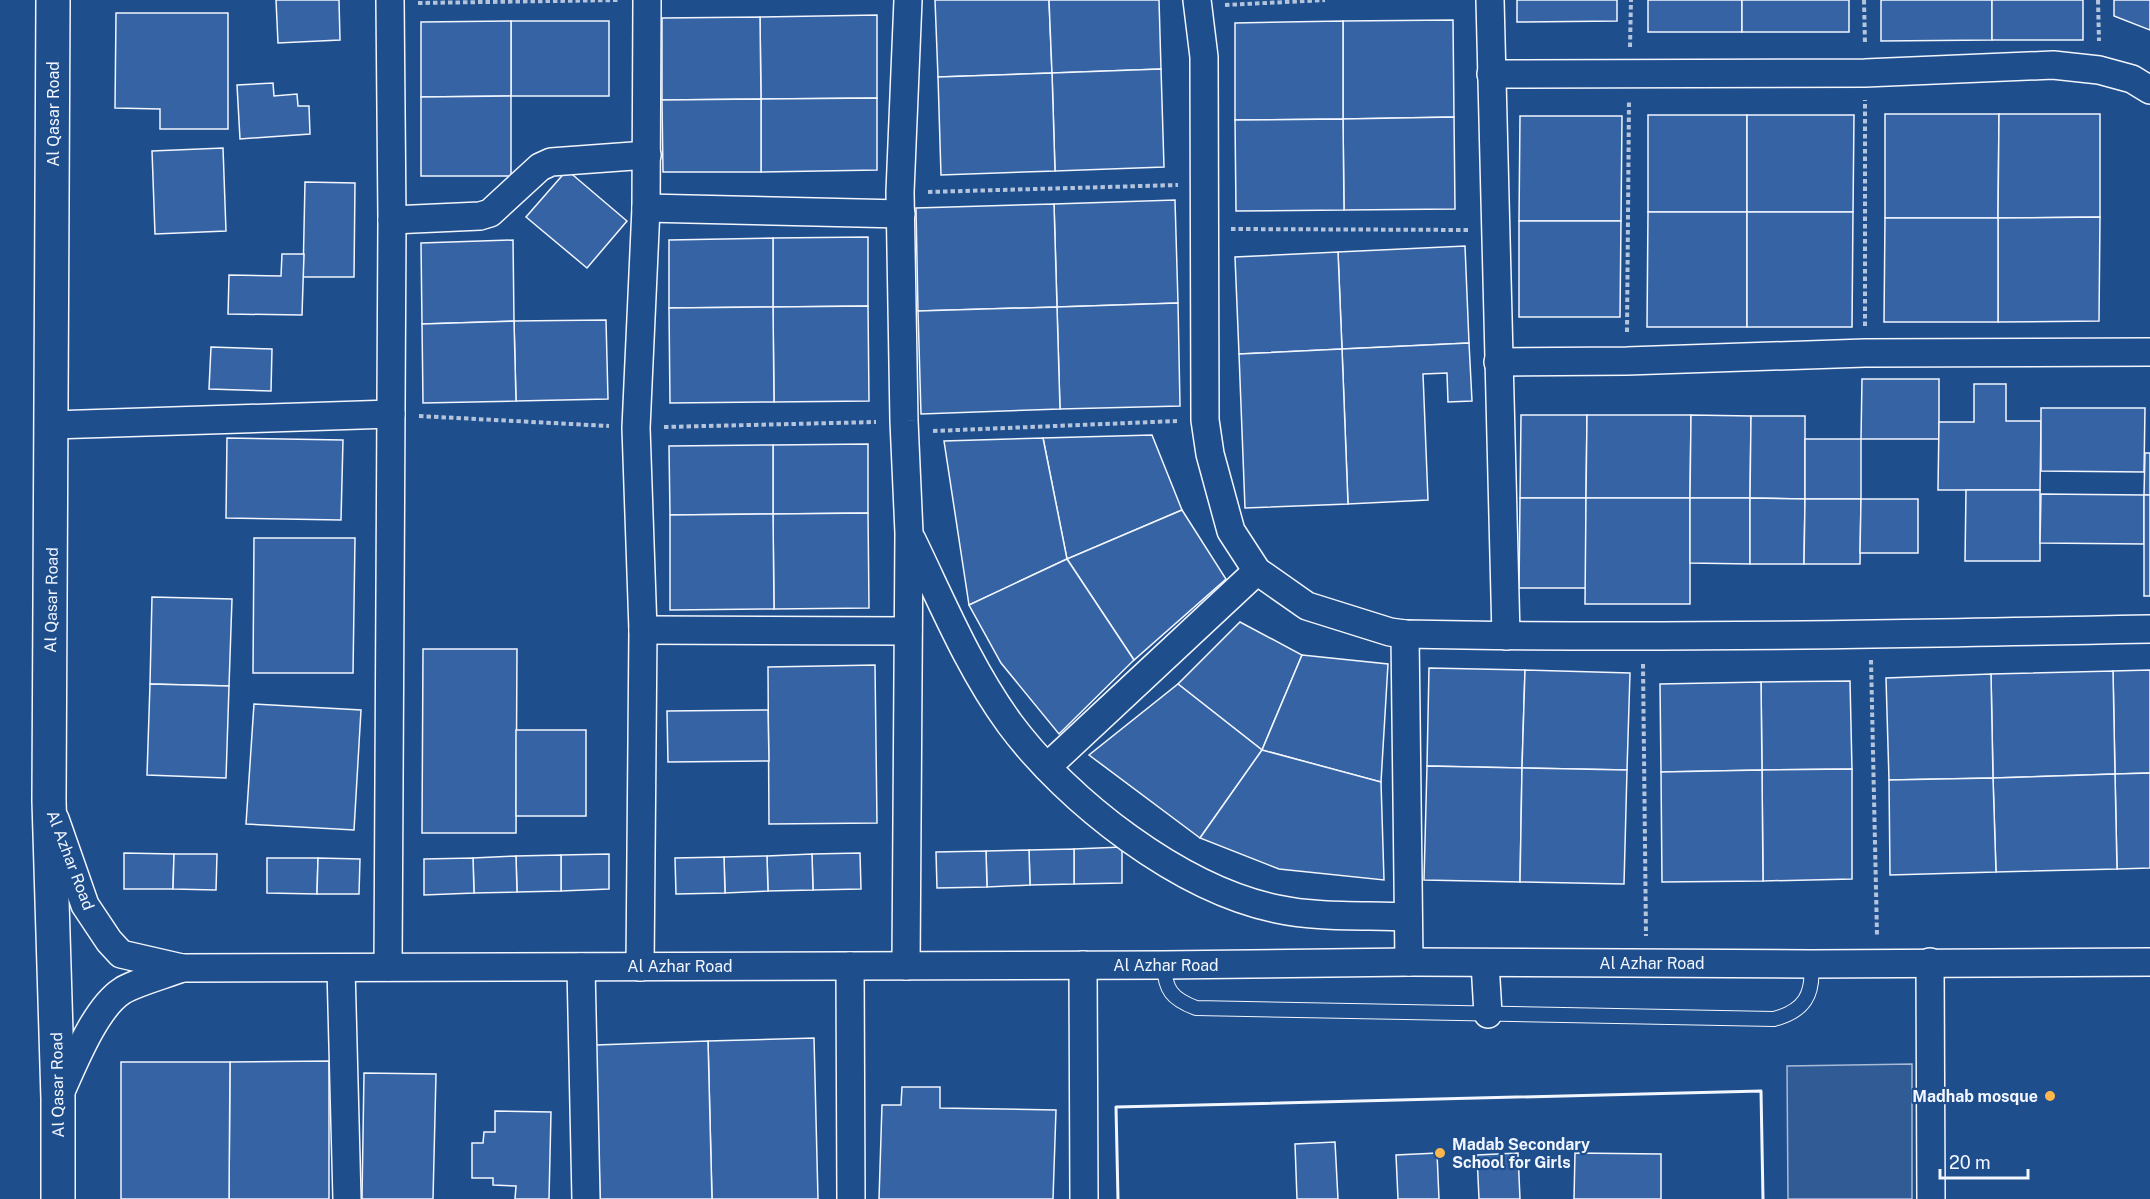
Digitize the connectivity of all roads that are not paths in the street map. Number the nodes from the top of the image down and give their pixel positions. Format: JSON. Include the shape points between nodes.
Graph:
{"nodes":[{"id":1,"x":53,"y":0,"type":"edge"},
{"id":2,"x":647,"y":0,"type":"edge"},
{"id":3,"x":908,"y":0,"type":"edge"},
{"id":4,"x":1490,"y":0,"type":"edge"},
{"id":5,"x":390,"y":2,"type":"edge"},
{"id":6,"x":1197,"y":3,"type":"edge"},
{"id":7,"x":1491,"y":74,"type":"junction"},
{"id":8,"x":2150,"y":90,"type":"edge"},
{"id":9,"x":646,"y":155,"type":"junction"},
{"id":10,"x":901,"y":203,"type":"junction"},
{"id":11,"x":646,"y":208,"type":"junction"},
{"id":12,"x":393,"y":220,"type":"junction"},
{"id":13,"x":2150,"y":352,"type":"edge"},
{"id":14,"x":1498,"y":362,"type":"junction"},
{"id":15,"x":391,"y":414,"type":"junction"},
{"id":16,"x":52,"y":425,"type":"junction"},
{"id":17,"x":909,"y":533,"type":"junction"},
{"id":18,"x":1257,"y":571,"type":"junction"},
{"id":19,"x":2150,"y":629,"type":"edge"},
{"id":20,"x":642,"y":630,"type":"junction"},
{"id":21,"x":908,"y":631,"type":"junction"},
{"id":22,"x":1405,"y":634,"type":"junction"},
{"id":23,"x":1506,"y":636,"type":"junction"},
{"id":24,"x":1047,"y":768,"type":"junction"},
{"id":25,"x":49,"y":801,"type":"junction"},
{"id":26,"x":1408,"y":917,"type":"junction"},
{"id":27,"x":1409,"y":962,"type":"junction"},
{"id":28,"x":1930,"y":962,"type":"junction"},
{"id":29,"x":2150,"y":962,"type":"edge"},
{"id":30,"x":1485,"y":963,"type":"junction"},
{"id":31,"x":1811,"y":964,"type":"junction"},
{"id":32,"x":1083,"y":965,"type":"junction"},
{"id":33,"x":1164,"y":965,"type":"junction"},
{"id":34,"x":640,"y":966,"type":"junction"},
{"id":35,"x":850,"y":966,"type":"junction"},
{"id":36,"x":906,"y":966,"type":"junction"},
{"id":37,"x":388,"y":967,"type":"junction"},
{"id":38,"x":581,"y":967,"type":"junction"},
{"id":39,"x":182,"y":968,"type":"junction"},
{"id":40,"x":341,"y":968,"type":"junction"},
{"id":41,"x":1488,"y":1014,"type":"junction"},
{"id":42,"x":58,"y":1098,"type":"junction"},
{"id":43,"x":58,"y":1199,"type":"edge"},
{"id":44,"x":347,"y":1199,"type":"edge"},
{"id":45,"x":586,"y":1199,"type":"edge"},
{"id":46,"x":851,"y":1199,"type":"edge"},
{"id":47,"x":1084,"y":1199,"type":"edge"},
{"id":48,"x":1931,"y":1199,"type":"edge"}],
"edges":[{"from":1,"to":16,"type":"main road","name":"Al Qasar Road"},
{"from":2,"to":9,"type":"street"},
{"from":3,"to":10,"type":"street"},
{"from":4,"to":7,"type":"street"},
{"from":5,"to":12,"type":"street"},
{"from":6,"to":18,"type":"street","via":[[1204,57],[1205,420],[1231,531]]},
{"from":7,"to":8,"type":"street","via":[[1865,73],[2053,64],[2099,70],[2132,79]]},
{"from":7,"to":14,"type":"street"},
{"from":9,"to":11,"type":"street"},
{"from":9,"to":12,"type":"street","via":[[551,162],[540,167],[490,213],[480,216]]},
{"from":10,"to":11,"type":"street"},
{"from":10,"to":17,"type":"street"},
{"from":11,"to":20,"type":"street","via":[[636,428]]},
{"from":12,"to":15,"type":"street"},
{"from":13,"to":14,"type":"street","via":[[1865,353]]},
{"from":14,"to":23,"type":"street"},
{"from":15,"to":16,"type":"street"},
{"from":15,"to":37,"type":"street"},
{"from":16,"to":25,"type":"main road","name":"Al Qasar Road"},
{"from":17,"to":21,"type":"street"},
{"from":17,"to":24,"type":"street","via":[[970,662],[1010,724]]},
{"from":18,"to":22,"type":"street","via":[[1307,606]]},
{"from":18,"to":24,"type":"street"},
{"from":19,"to":23,"type":"street"},
{"from":20,"to":21,"type":"street"},
{"from":20,"to":34,"type":"street"},
{"from":21,"to":36,"type":"street"},
{"from":22,"to":23,"type":"street"},
{"from":22,"to":26,"type":"street"},
{"from":24,"to":26,"type":"street","via":[[1142,848],[1235,896],[1299,912]]},
{"from":25,"to":39,"type":"street","name":"Al Azhar Road","via":[[85,905],[109,941],[120,954]]},
{"from":25,"to":42,"type":"main road","name":"Al Qasar Road"},
{"from":26,"to":27,"type":"street"},
{"from":27,"to":30,"type":"street","name":"Al Azhar Road"},
{"from":27,"to":33,"type":"street","name":"Al Azhar Road"},
{"from":28,"to":29,"type":"street","name":"Al Azhar Road"},
{"from":28,"to":31,"type":"street","name":"Al Azhar Road"},
{"from":28,"to":48,"type":"street"},
{"from":30,"to":31,"type":"street","name":"Al Azhar Road"},
{"from":30,"to":41,"type":"street"},
{"from":31,"to":41,"type":"lane","via":[[1813,979],[1801,1006],[1774,1019]]},
{"from":32,"to":33,"type":"street","name":"Al Azhar Road"},
{"from":32,"to":36,"type":"street","name":"Al Azhar Road"},
{"from":32,"to":47,"type":"street"},
{"from":33,"to":41,"type":"lane","via":[[1171,993],[1196,1008]]},
{"from":34,"to":35,"type":"street","name":"Al Azhar Road"},
{"from":34,"to":38,"type":"street","name":"Al Azhar Road"},
{"from":35,"to":36,"type":"street","name":"Al Azhar Road"},
{"from":35,"to":46,"type":"street"},
{"from":37,"to":38,"type":"street","name":"Al Azhar Road"},
{"from":37,"to":40,"type":"street","name":"Al Azhar Road"},
{"from":38,"to":45,"type":"street"},
{"from":39,"to":40,"type":"street","name":"Al Azhar Road"},
{"from":39,"to":42,"type":"street","name":"Al Azhar Road","via":[[121,991],[90,1028]]},
{"from":40,"to":44,"type":"street"},
{"from":42,"to":43,"type":"main road","name":"Al Qasar Road"}]}
